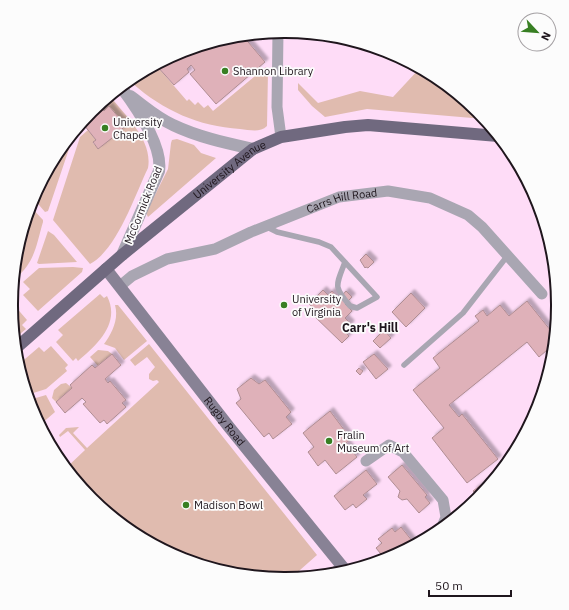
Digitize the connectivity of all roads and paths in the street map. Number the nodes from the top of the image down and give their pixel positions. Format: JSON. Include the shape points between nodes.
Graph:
{"nodes":[{"id":1,"x":278,"y":38,"type":"edge"},
{"id":2,"x":125,"y":91,"type":"edge"},
{"id":3,"x":124,"y":92,"type":"edge"},
{"id":4,"x":174,"y":126,"type":"junction"},
{"id":5,"x":490,"y":135,"type":"edge"},
{"id":6,"x":281,"y":137,"type":"junction"},
{"id":7,"x":154,"y":140,"type":"junction"},
{"id":8,"x":253,"y":149,"type":"junction"},
{"id":9,"x":266,"y":227,"type":"junction"},
{"id":10,"x":122,"y":255,"type":"junction"},
{"id":11,"x":508,"y":255,"type":"junction"},
{"id":12,"x":345,"y":262,"type":"junction"},
{"id":13,"x":106,"y":268,"type":"junction"},
{"id":14,"x":120,"y":286,"type":"junction"},
{"id":15,"x":542,"y":294,"type":"dead end"},
{"id":16,"x":21,"y":344,"type":"edge"},
{"id":17,"x":404,"y":365,"type":"dead end"},
{"id":18,"x":366,"y":461,"type":"dead end"},
{"id":19,"x":446,"y":517,"type":"edge"},
{"id":20,"x":341,"y":565,"type":"edge"}],
"edges":[{"from":1,"to":6,"type":"street","via":[[277,107]]},
{"from":2,"to":4,"type":"street","name":"McCormick Road"},
{"from":3,"to":7,"type":"street","name":"McCormick Road"},
{"from":4,"to":7,"type":"street","via":[[164,127]]},
{"from":4,"to":8,"type":"street","name":"McCormick Road"},
{"from":5,"to":6,"type":"main road","name":"University Avenue","via":[[368,125]]},
{"from":6,"to":8,"type":"main road","name":"University Avenue"},
{"from":7,"to":10,"type":"street","name":"McCormick Road","via":[[161,161],[159,171]]},
{"from":8,"to":10,"type":"main road","name":"University Avenue"},
{"from":9,"to":11,"type":"street","name":"Carrs Hill Road","via":[[339,197],[388,191],[430,198],[468,215]]},
{"from":9,"to":12,"type":"lane","via":[[331,247]]},
{"from":9,"to":14,"type":"street","name":"Carrs Hill Road","via":[[216,249],[167,259],[132,276]]},
{"from":10,"to":13,"type":"main road","name":"University Avenue"},
{"from":11,"to":15,"type":"street","name":"Carrs Hill Road"},
{"from":11,"to":17,"type":"lane","via":[[463,314]]},
{"from":12,"to":12,"type":"lane","via":[[372,292],[377,298],[357,308],[350,306],[338,293],[337,288]]},
{"from":13,"to":14,"type":"main road","name":"Rugby Road"},
{"from":13,"to":16,"type":"main road","name":"University Avenue"},
{"from":14,"to":20,"type":"main road","name":"Rugby Road","via":[[234,433]]},
{"from":18,"to":19,"type":"street","via":[[388,445],[403,452],[443,500]]}]}
